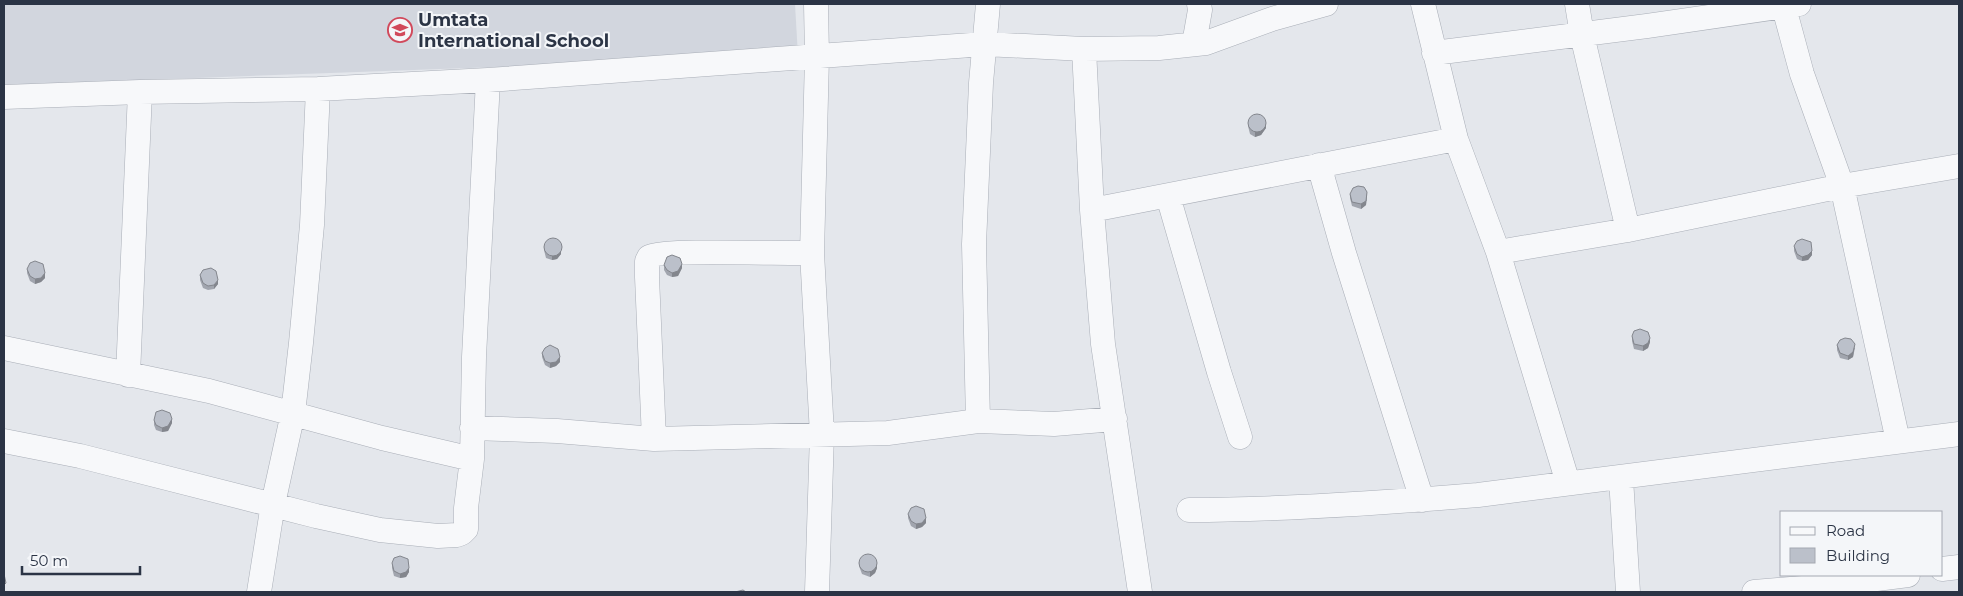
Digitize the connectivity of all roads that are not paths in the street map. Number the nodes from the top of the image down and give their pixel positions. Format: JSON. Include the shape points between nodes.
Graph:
{"nodes":[{"id":1,"x":816,"y":4,"type":"edge"},
{"id":2,"x":988,"y":4,"type":"edge"},
{"id":3,"x":1199,"y":4,"type":"edge"},
{"id":4,"x":1326,"y":4,"type":"edge"},
{"id":5,"x":1423,"y":4,"type":"edge"},
{"id":6,"x":1577,"y":4,"type":"edge"},
{"id":7,"x":1788,"y":5,"type":"edge"},
{"id":8,"x":1582,"y":34,"type":"junction"},
{"id":9,"x":985,"y":44,"type":"junction"},
{"id":10,"x":1194,"y":44,"type":"junction"},
{"id":11,"x":1084,"y":49,"type":"junction"},
{"id":12,"x":1434,"y":53,"type":"junction"},
{"id":13,"x":817,"y":57,"type":"junction"},
{"id":14,"x":488,"y":80,"type":"junction"},
{"id":15,"x":318,"y":88,"type":"junction"},
{"id":16,"x":140,"y":92,"type":"junction"},
{"id":17,"x":4,"y":97,"type":"edge"},
{"id":18,"x":1456,"y":139,"type":"junction"},
{"id":19,"x":1319,"y":165,"type":"junction"},
{"id":20,"x":1959,"y":166,"type":"edge"},
{"id":21,"x":1842,"y":186,"type":"junction"},
{"id":22,"x":1168,"y":196,"type":"junction"},
{"id":23,"x":1092,"y":210,"type":"junction"},
{"id":24,"x":1628,"y":230,"type":"junction"},
{"id":25,"x":1498,"y":252,"type":"junction"},
{"id":26,"x":812,"y":254,"type":"junction"},
{"id":27,"x":4,"y":348,"type":"edge"},
{"id":28,"x":128,"y":374,"type":"junction"},
{"id":29,"x":293,"y":413,"type":"junction"},
{"id":30,"x":1115,"y":420,"type":"junction"},
{"id":31,"x":978,"y":421,"type":"junction"},
{"id":32,"x":472,"y":428,"type":"junction"},
{"id":33,"x":822,"y":434,"type":"junction"},
{"id":34,"x":1959,"y":434,"type":"edge"},
{"id":35,"x":1240,"y":437,"type":"dead end"},
{"id":36,"x":654,"y":439,"type":"junction"},
{"id":37,"x":4,"y":441,"type":"edge"},
{"id":38,"x":1898,"y":441,"type":"junction"},
{"id":39,"x":472,"y":459,"type":"junction"},
{"id":40,"x":1621,"y":478,"type":"junction"},
{"id":41,"x":1568,"y":483,"type":"junction"},
{"id":42,"x":1422,"y":500,"type":"junction"},
{"id":43,"x":273,"y":504,"type":"junction"},
{"id":44,"x":1189,"y":510,"type":"dead end"},
{"id":45,"x":1959,"y":567,"type":"edge"},
{"id":46,"x":1943,"y":569,"type":"edge"},
{"id":47,"x":1901,"y":576,"type":"edge"},
{"id":48,"x":259,"y":592,"type":"edge"},
{"id":49,"x":816,"y":592,"type":"edge"},
{"id":50,"x":1140,"y":592,"type":"edge"},
{"id":51,"x":1628,"y":592,"type":"edge"},
{"id":52,"x":1754,"y":592,"type":"edge"}],
"edges":[{"from":1,"to":13,"type":"street"},
{"from":2,"to":9,"type":"street"},
{"from":3,"to":10,"type":"street"},
{"from":4,"to":10,"type":"street","via":[[1206,43]]},
{"from":5,"to":12,"type":"street"},
{"from":6,"to":8,"type":"street"},
{"from":7,"to":8,"type":"street"},
{"from":7,"to":21,"type":"street","via":[[1802,74]]},
{"from":8,"to":12,"type":"street"},
{"from":8,"to":24,"type":"street"},
{"from":9,"to":11,"type":"street"},
{"from":9,"to":13,"type":"street"},
{"from":9,"to":31,"type":"street","via":[[974,244]]},
{"from":10,"to":11,"type":"street"},
{"from":11,"to":23,"type":"street"},
{"from":12,"to":18,"type":"street"},
{"from":13,"to":14,"type":"street"},
{"from":13,"to":26,"type":"street"},
{"from":14,"to":15,"type":"street"},
{"from":14,"to":32,"type":"street"},
{"from":15,"to":16,"type":"street"},
{"from":15,"to":29,"type":"street","via":[[312,225]]},
{"from":16,"to":17,"type":"street"},
{"from":16,"to":28,"type":"street"},
{"from":18,"to":19,"type":"street"},
{"from":18,"to":25,"type":"street"},
{"from":19,"to":22,"type":"street"},
{"from":19,"to":42,"type":"street"},
{"from":20,"to":21,"type":"street"},
{"from":21,"to":24,"type":"street"},
{"from":21,"to":38,"type":"street"},
{"from":22,"to":23,"type":"street"},
{"from":22,"to":35,"type":"street"},
{"from":23,"to":30,"type":"street","via":[[1103,344]]},
{"from":24,"to":25,"type":"street"},
{"from":25,"to":41,"type":"street"},
{"from":26,"to":33,"type":"street"},
{"from":26,"to":36,"type":"street","via":[[697,253],[649,257],[647,277]]},
{"from":27,"to":28,"type":"street"},
{"from":28,"to":29,"type":"street"},
{"from":29,"to":39,"type":"street"},
{"from":29,"to":43,"type":"street"},
{"from":30,"to":31,"type":"street","via":[[1054,424]]},
{"from":30,"to":50,"type":"street"},
{"from":31,"to":33,"type":"street","via":[[888,433]]},
{"from":32,"to":36,"type":"street"},
{"from":32,"to":39,"type":"street"},
{"from":33,"to":36,"type":"street"},
{"from":33,"to":49,"type":"street"},
{"from":34,"to":38,"type":"street"},
{"from":37,"to":43,"type":"street","via":[[80,456]]},
{"from":38,"to":40,"type":"street"},
{"from":39,"to":43,"type":"street","via":[[466,529],[457,535],[380,530]]},
{"from":40,"to":41,"type":"street"},
{"from":40,"to":51,"type":"street"},
{"from":41,"to":42,"type":"street"},
{"from":42,"to":44,"type":"street"},
{"from":43,"to":48,"type":"street"},
{"from":45,"to":46,"type":"street"},
{"from":47,"to":52,"type":"street","via":[[1814,588]]}]}
